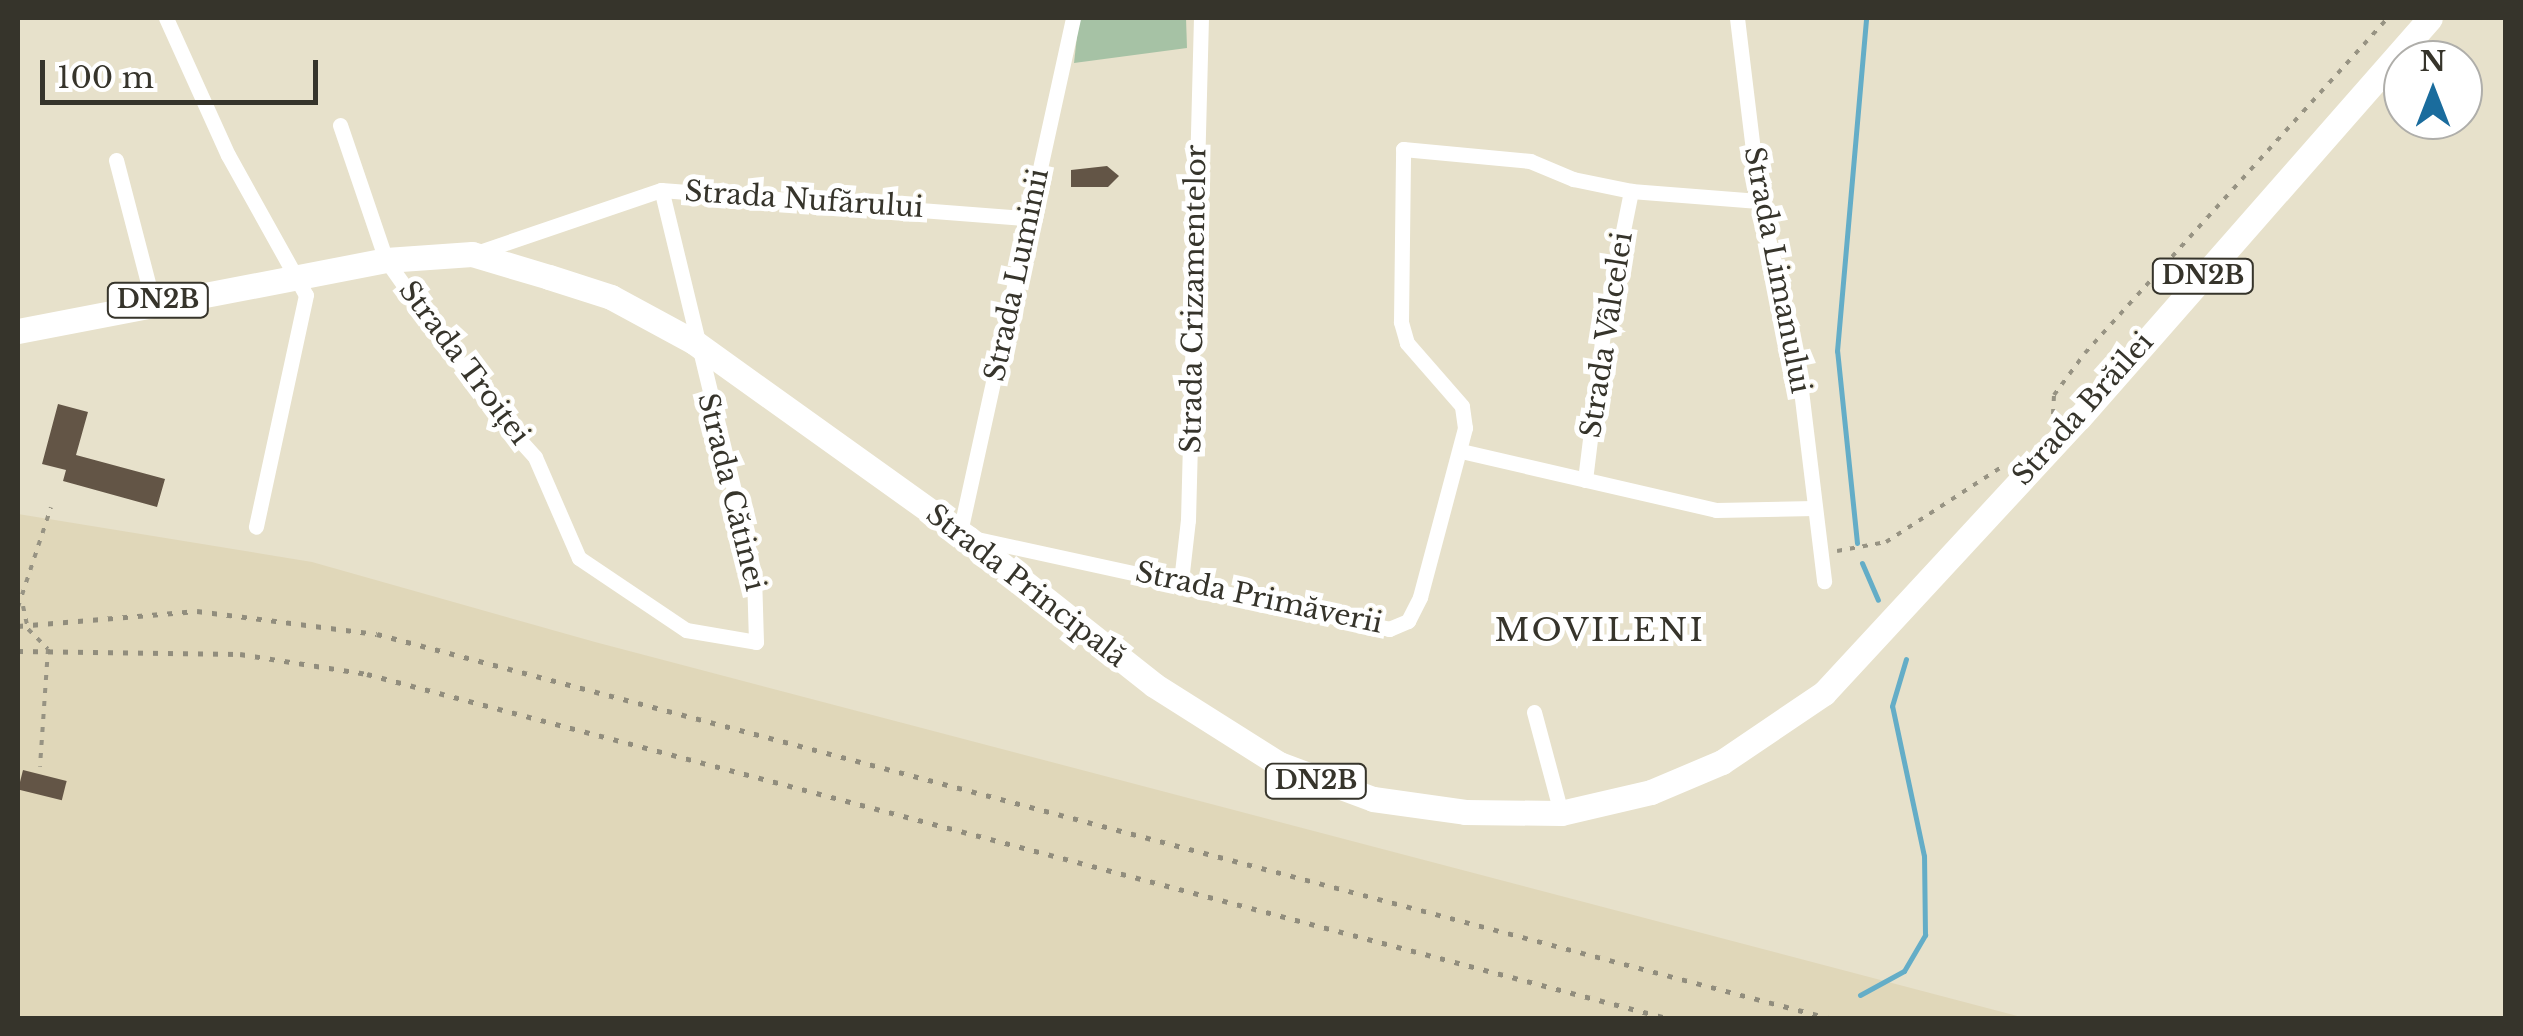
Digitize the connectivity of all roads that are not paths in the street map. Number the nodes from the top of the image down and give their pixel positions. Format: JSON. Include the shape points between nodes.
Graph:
{"nodes":[{"id":1,"x":166,"y":18,"type":"edge"},
{"id":2,"x":1073,"y":18,"type":"edge"},
{"id":3,"x":1201,"y":18,"type":"edge"},
{"id":4,"x":1737,"y":18,"type":"edge"},
{"id":5,"x":2430,"y":18,"type":"edge"},
{"id":6,"x":340,"y":125,"type":"dead end"},
{"id":7,"x":116,"y":160,"type":"dead end"},
{"id":8,"x":661,"y":190,"type":"junction"},
{"id":9,"x":1631,"y":190,"type":"junction"},
{"id":10,"x":1759,"y":201,"type":"junction"},
{"id":11,"x":1027,"y":218,"type":"junction"},
{"id":12,"x":472,"y":254,"type":"junction"},
{"id":13,"x":386,"y":260,"type":"junction"},
{"id":14,"x":299,"y":273,"type":"junction"},
{"id":15,"x":153,"y":302,"type":"junction"},
{"id":16,"x":18,"y":331,"type":"edge"},
{"id":17,"x":694,"y":342,"type":"junction"},
{"id":18,"x":1462,"y":451,"type":"junction"},
{"id":19,"x":1585,"y":480,"type":"junction"},
{"id":20,"x":1814,"y":508,"type":"junction"},
{"id":21,"x":256,"y":527,"type":"dead end"},
{"id":22,"x":1971,"y":530,"type":"joint"},
{"id":23,"x":964,"y":535,"type":"junction"},
{"id":24,"x":1181,"y":580,"type":"junction"},
{"id":25,"x":1824,"y":580,"type":"dead end"},
{"id":26,"x":756,"y":642,"type":"joint"},
{"id":27,"x":1534,"y":712,"type":"dead end"},
{"id":28,"x":1562,"y":814,"type":"junction"}],
"edges":[{"from":1,"to":14,"type":"street","via":[[228,155]]},
{"from":2,"to":11,"type":"street","name":"Strada Luminii"},
{"from":3,"to":24,"type":"street","name":"Strada Crizamentelor"},
{"from":4,"to":10,"type":"street","name":"Strada Limanului"},
{"from":5,"to":22,"type":"highway","name":"Strada Brăilei","number":"DN2B","via":[[2079,418]]},
{"from":6,"to":13,"type":"street","name":"Strada Troiței"},
{"from":7,"to":15,"type":"street"},
{"from":8,"to":11,"type":"street","name":"Strada Nufărului"},
{"from":8,"to":12,"type":"street","name":"Strada Nufărului"},
{"from":8,"to":17,"type":"street","name":"Strada Cătinei"},
{"from":9,"to":10,"type":"street","name":"Strada Primăverii"},
{"from":9,"to":18,"type":"street","name":"Strada Primăverii","via":[[1573,180],[1530,161],[1403,149],[1401,322],[1407,343],[1462,406]]},
{"from":9,"to":19,"type":"street","name":"Strada Vâlcelei","via":[[1604,325]]},
{"from":10,"to":20,"type":"street","name":"Strada Limanului","via":[[1797,357]]},
{"from":11,"to":23,"type":"street","name":"Strada Luminii"},
{"from":12,"to":13,"type":"highway","name":"Strada Principală","number":"DN2B"},
{"from":12,"to":17,"type":"highway","name":"Strada Principală","number":"DN2B","via":[[611,297]]},
{"from":13,"to":14,"type":"highway","name":"Strada Principală","number":"DN2B"},
{"from":13,"to":26,"type":"street","name":"Strada Troiței","via":[[490,407],[536,457],[578,558],[686,630]]},
{"from":14,"to":15,"type":"highway","name":"Strada Principală","number":"DN2B"},
{"from":14,"to":21,"type":"street","via":[[305,317]]},
{"from":15,"to":16,"type":"highway","name":"Strada Principală","number":"DN2B"},
{"from":17,"to":23,"type":"highway","name":"Strada Principală","number":"DN2B"},
{"from":17,"to":26,"type":"street","name":"Strada Cătinei","via":[[754,574]]},
{"from":18,"to":19,"type":"street"},
{"from":18,"to":24,"type":"street","name":"Strada Primăverii","via":[[1408,621],[1389,629]]},
{"from":19,"to":20,"type":"street","via":[[1716,510]]},
{"from":20,"to":25,"type":"street","name":"Strada Limanului"},
{"from":22,"to":28,"type":"highway","name":"Strada Principală","number":"DN2B","via":[[1824,694],[1772,734],[1650,792]]},
{"from":23,"to":24,"type":"street","name":"Strada Primăverii"},
{"from":23,"to":28,"type":"highway","name":"Strada Principală","number":"DN2B","via":[[1154,686],[1279,764],[1373,799],[1464,812]]},
{"from":27,"to":28,"type":"street"}]}
